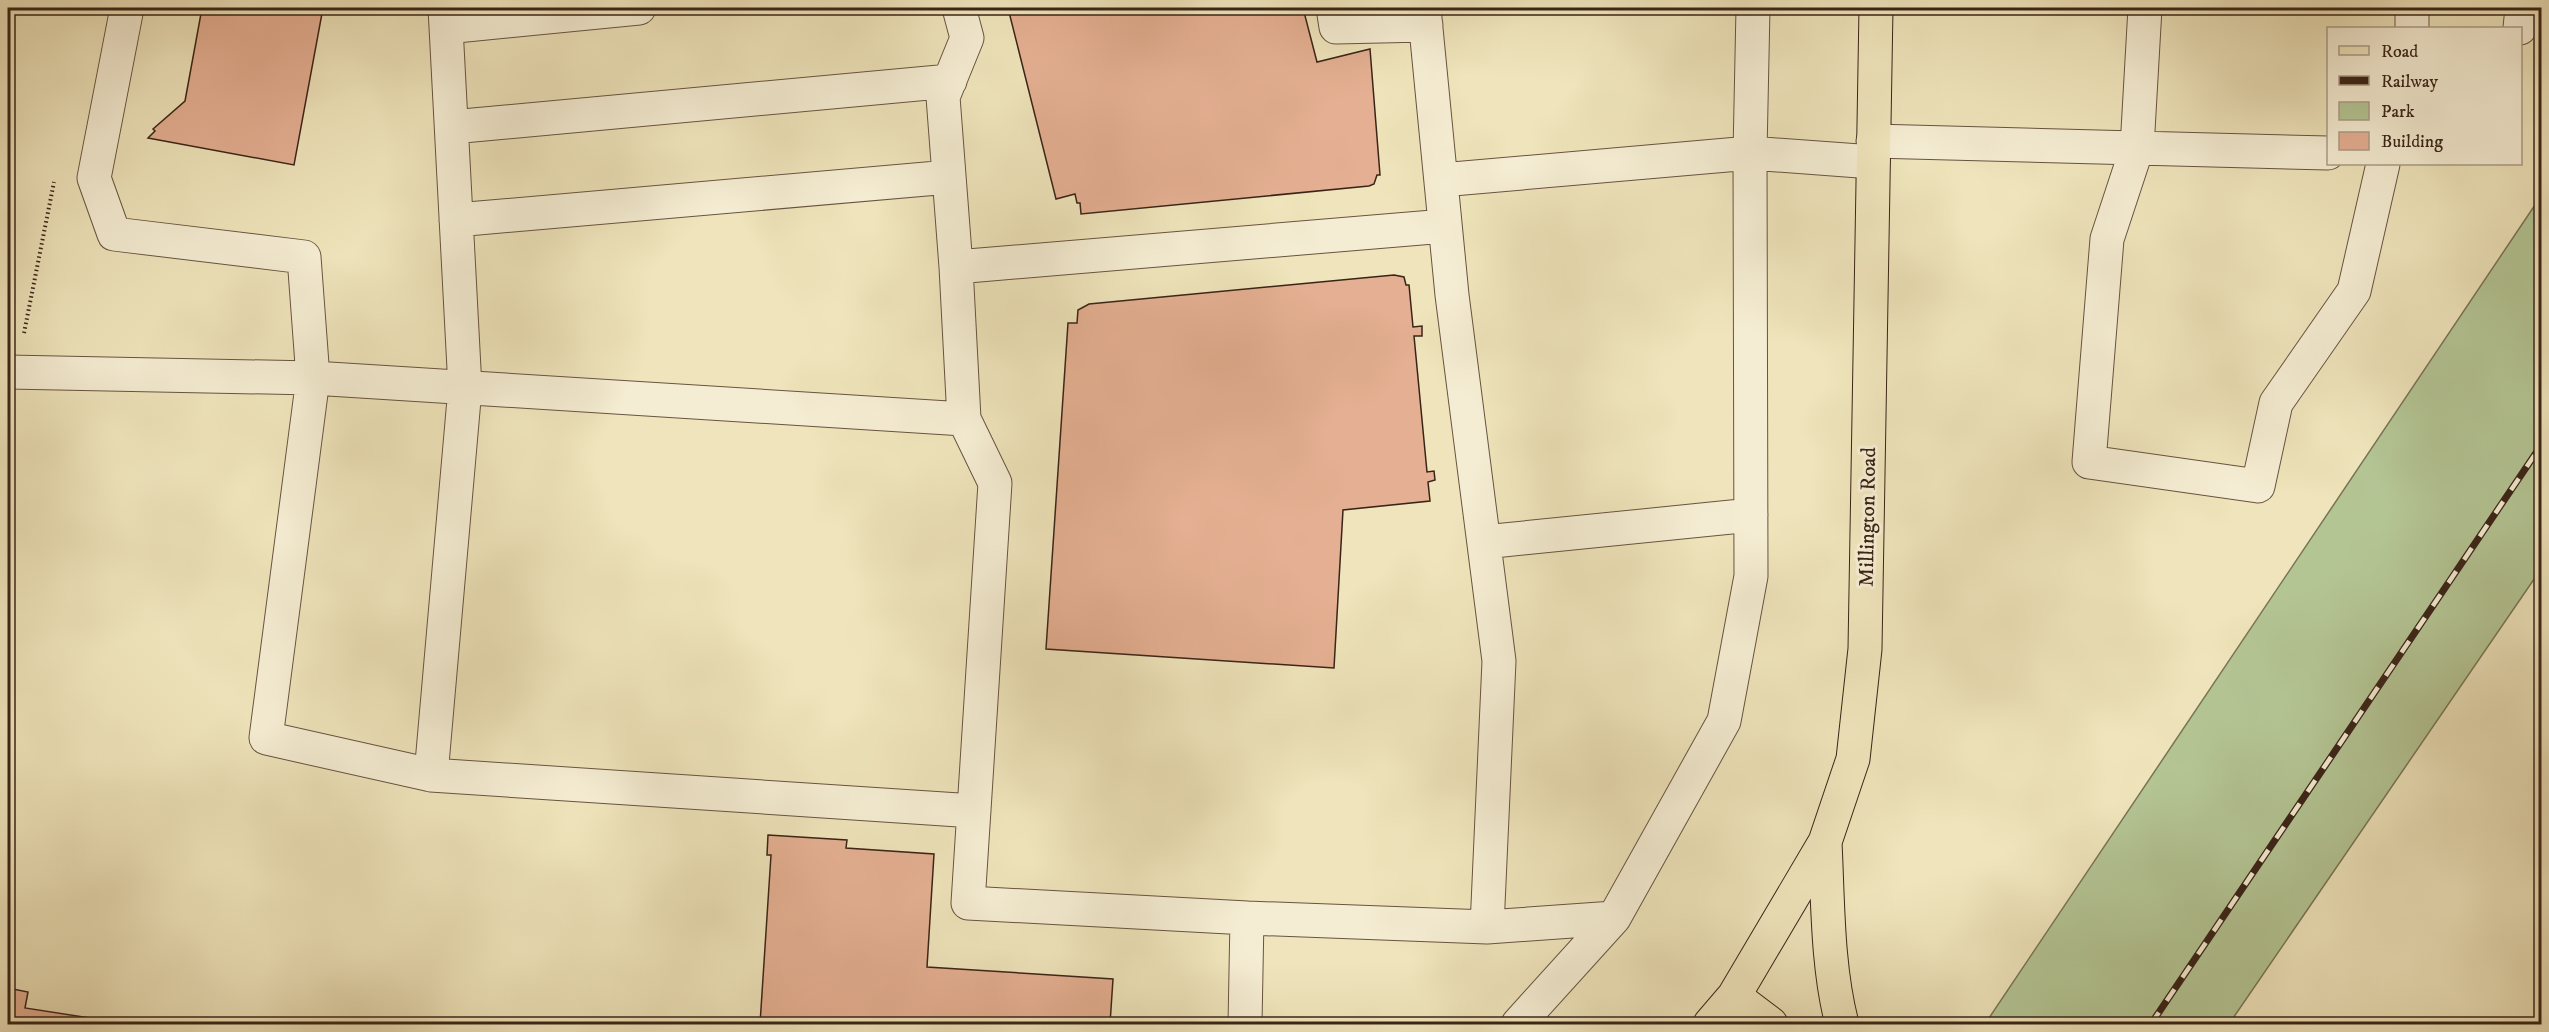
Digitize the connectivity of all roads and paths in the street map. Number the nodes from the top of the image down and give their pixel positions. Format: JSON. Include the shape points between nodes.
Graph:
{"nodes":[{"id":1,"x":127,"y":8,"type":"edge"},
{"id":2,"x":639,"y":8,"type":"edge"},
{"id":3,"x":959,"y":8,"type":"edge"},
{"id":4,"x":1333,"y":8,"type":"edge"},
{"id":5,"x":1753,"y":8,"type":"edge"},
{"id":6,"x":1876,"y":8,"type":"edge"},
{"id":7,"x":2145,"y":8,"type":"edge"},
{"id":8,"x":2412,"y":8,"type":"edge"},
{"id":9,"x":2522,"y":8,"type":"edge"},
{"id":10,"x":1425,"y":16,"type":"edge"},
{"id":11,"x":446,"y":17,"type":"edge"},
{"id":12,"x":2412,"y":27,"type":"edge"},
{"id":13,"x":2520,"y":27,"type":"edge"},
{"id":14,"x":950,"y":81,"type":"junction"},
{"id":15,"x":452,"y":127,"type":"junction"},
{"id":16,"x":2137,"y":148,"type":"junction"},
{"id":17,"x":1873,"y":151,"type":"junction"},
{"id":18,"x":1750,"y":153,"type":"junction"},
{"id":19,"x":2327,"y":153,"type":"edge"},
{"id":20,"x":2383,"y":165,"type":"edge"},
{"id":21,"x":56,"y":172,"type":"dead end"},
{"id":22,"x":949,"y":177,"type":"junction"},
{"id":23,"x":1441,"y":180,"type":"junction"},
{"id":24,"x":456,"y":220,"type":"junction"},
{"id":25,"x":1445,"y":226,"type":"junction"},
{"id":26,"x":956,"y":267,"type":"junction"},
{"id":27,"x":12,"y":372,"type":"edge"},
{"id":28,"x":313,"y":378,"type":"junction"},
{"id":29,"x":465,"y":388,"type":"junction"},
{"id":30,"x":8,"y":419,"type":"edge"},
{"id":31,"x":964,"y":419,"type":"junction"},
{"id":32,"x":1751,"y":515,"type":"junction"},
{"id":33,"x":1484,"y":542,"type":"junction"},
{"id":34,"x":431,"y":775,"type":"junction"},
{"id":35,"x":974,"y":811,"type":"junction"},
{"id":36,"x":1825,"y":842,"type":"junction"},
{"id":37,"x":1247,"y":918,"type":"junction"},
{"id":38,"x":1614,"y":918,"type":"junction"},
{"id":39,"x":1487,"y":927,"type":"junction"},
{"id":40,"x":1734,"y":996,"type":"junction"},
{"id":41,"x":1245,"y":1024,"type":"edge"},
{"id":42,"x":1518,"y":1024,"type":"edge"},
{"id":43,"x":1710,"y":1024,"type":"edge"},
{"id":44,"x":1772,"y":1024,"type":"edge"},
{"id":45,"x":1842,"y":1024,"type":"edge"}],
"edges":[{"from":1,"to":28,"type":"lane","via":[[94,178],[114,234],[304,257]]},
{"from":2,"to":11,"type":"lane"},
{"from":3,"to":14,"type":"lane","via":[[967,38]]},
{"from":4,"to":10,"type":"lane","via":[[1336,27]]},
{"from":5,"to":18,"type":"lane"},
{"from":6,"to":17,"type":"main road","name":"Millington Road"},
{"from":7,"to":16,"type":"lane"},
{"from":8,"to":12,"type":"lane"},
{"from":9,"to":13,"type":"lane"},
{"from":10,"to":23,"type":"lane"},
{"from":11,"to":15,"type":"lane"},
{"from":14,"to":15,"type":"lane"},
{"from":14,"to":22,"type":"lane","via":[[943,97]]},
{"from":15,"to":24,"type":"lane"},
{"from":16,"to":17,"type":"lane"},
{"from":16,"to":19,"type":"lane"},
{"from":16,"to":20,"type":"lane","via":[[2108,239],[2089,462],[2258,486],[2276,403],[2354,291]]},
{"from":17,"to":18,"type":"lane"},
{"from":17,"to":36,"type":"main road","name":"Millington Road","via":[[1865,649],[1853,759]]},
{"from":18,"to":23,"type":"lane"},
{"from":18,"to":32,"type":"lane"},
{"from":21,"to":27,"type":"path"},
{"from":22,"to":24,"type":"lane"},
{"from":22,"to":26,"type":"lane"},
{"from":23,"to":25,"type":"lane"},
{"from":24,"to":29,"type":"lane"},
{"from":25,"to":26,"type":"lane"},
{"from":25,"to":33,"type":"lane"},
{"from":26,"to":31,"type":"lane"},
{"from":27,"to":28,"type":"lane"},
{"from":27,"to":30,"type":"path"},
{"from":28,"to":29,"type":"lane"},
{"from":28,"to":34,"type":"lane","via":[[266,738]]},
{"from":29,"to":31,"type":"lane"},
{"from":29,"to":34,"type":"lane"},
{"from":31,"to":35,"type":"lane","via":[[995,483]]},
{"from":32,"to":33,"type":"lane"},
{"from":32,"to":38,"type":"lane","via":[[1751,576],[1724,721]]},
{"from":33,"to":39,"type":"lane","via":[[1499,661]]},
{"from":34,"to":35,"type":"lane"},
{"from":35,"to":37,"type":"lane","via":[[968,903]]},
{"from":36,"to":40,"type":"main road","name":"Millington Road"},
{"from":36,"to":45,"type":"main road","via":[[1829,927]]},
{"from":37,"to":39,"type":"lane"},
{"from":37,"to":41,"type":"lane"},
{"from":38,"to":39,"type":"lane"},
{"from":38,"to":42,"type":"lane"},
{"from":40,"to":43,"type":"main road","name":"Millington Road"},
{"from":40,"to":44,"type":"main road"}]}
